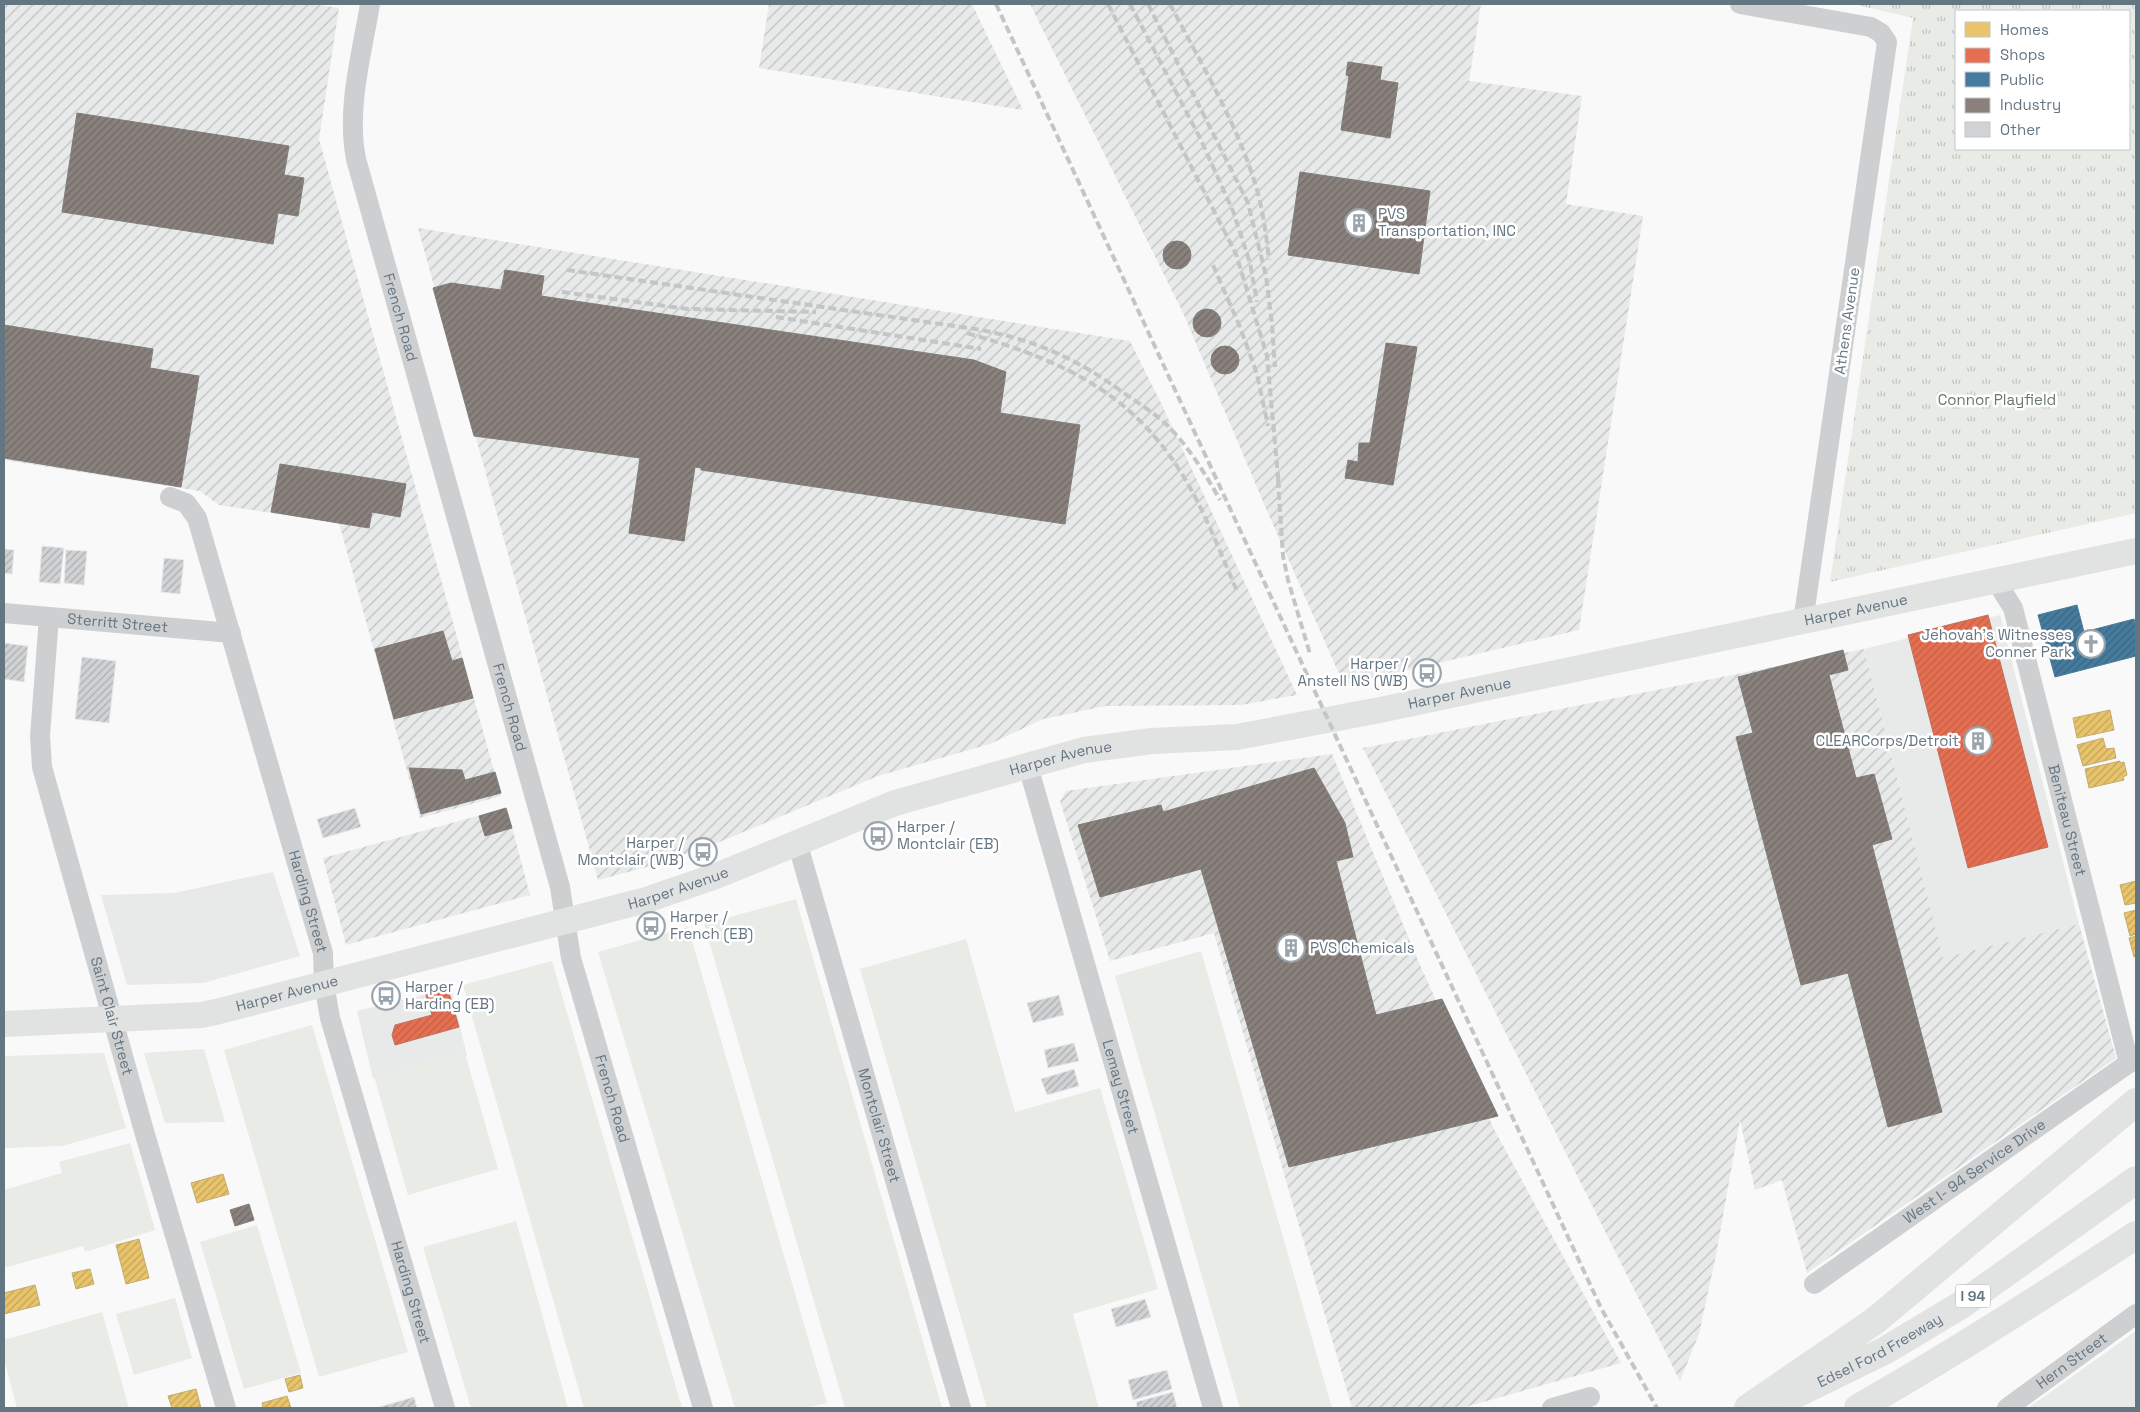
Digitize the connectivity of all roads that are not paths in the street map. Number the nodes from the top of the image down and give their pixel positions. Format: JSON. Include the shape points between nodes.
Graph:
{"nodes":[{"id":1,"x":370,"y":4,"type":"edge"},
{"id":2,"x":1740,"y":4,"type":"edge"},
{"id":3,"x":170,"y":498,"type":"dead end"},
{"id":4,"x":2136,"y":551,"type":"edge"},
{"id":5,"x":1996,"y":581,"type":"junction"},
{"id":6,"x":4,"y":612,"type":"edge"},
{"id":7,"x":49,"y":617,"type":"junction"},
{"id":8,"x":1803,"y":622,"type":"junction"},
{"id":9,"x":231,"y":633,"type":"junction"},
{"id":10,"x":1028,"y":766,"type":"junction"},
{"id":11,"x":797,"y":842,"type":"junction"},
{"id":12,"x":565,"y":922,"type":"junction"},
{"id":13,"x":324,"y":984,"type":"junction"},
{"id":14,"x":112,"y":1020,"type":"junction"},
{"id":15,"x":4,"y":1024,"type":"edge"},
{"id":16,"x":2133,"y":1061,"type":"edge"},
{"id":17,"x":2136,"y":1102,"type":"edge"},
{"id":18,"x":2133,"y":1182,"type":"edge"},
{"id":19,"x":2136,"y":1235,"type":"edge"},
{"id":20,"x":1814,"y":1284,"type":"dead end"},
{"id":21,"x":2136,"y":1314,"type":"edge"},
{"id":22,"x":1590,"y":1397,"type":"dead end"},
{"id":23,"x":226,"y":1408,"type":"edge"},
{"id":24,"x":445,"y":1408,"type":"edge"},
{"id":25,"x":703,"y":1408,"type":"edge"},
{"id":26,"x":961,"y":1408,"type":"edge"},
{"id":27,"x":1214,"y":1408,"type":"edge"},
{"id":28,"x":1552,"y":1408,"type":"edge"},
{"id":29,"x":1748,"y":1408,"type":"edge"},
{"id":30,"x":1764,"y":1408,"type":"edge"},
{"id":31,"x":1858,"y":1408,"type":"edge"},
{"id":32,"x":2007,"y":1408,"type":"edge"}],
"edges":[{"from":1,"to":12,"type":"street","name":"French Road","via":[[352,124],[356,159],[560,887]]},
{"from":2,"to":8,"type":"street","name":"Athens Avenue","via":[[1871,27],[1887,42]]},
{"from":3,"to":9,"type":"street","name":"Harding Street","via":[[186,503],[197,518]]},
{"from":4,"to":5,"type":"main road","name":"Harper Avenue"},
{"from":5,"to":8,"type":"main road","name":"Harper Avenue"},
{"from":5,"to":16,"type":"street","name":"Beniteau Street","via":[[2012,608]]},
{"from":6,"to":7,"type":"street","name":"Sterritt Street"},
{"from":7,"to":9,"type":"street","name":"Sterritt Street"},
{"from":7,"to":14,"type":"street","name":"Saint Clair Street","via":[[40,736],[42,767]]},
{"from":8,"to":10,"type":"main road","name":"Harper Avenue","via":[[1237,737],[1114,745]]},
{"from":9,"to":13,"type":"street","name":"Harding Street","via":[[323,953]]},
{"from":10,"to":11,"type":"main road","name":"Harper Avenue","via":[[895,803]]},
{"from":10,"to":27,"type":"street","name":"Lemay Street"},
{"from":11,"to":12,"type":"main road","name":"Harper Avenue","via":[[680,889]]},
{"from":11,"to":26,"type":"street","name":"Montclair Street"},
{"from":12,"to":13,"type":"main road","name":"Harper Avenue"},
{"from":12,"to":25,"type":"street","name":"French Road","via":[[571,958]]},
{"from":13,"to":14,"type":"main road","name":"Harper Avenue","via":[[201,1015]]},
{"from":13,"to":24,"type":"street","name":"Harding Street","via":[[330,1018]]},
{"from":14,"to":15,"type":"main road","name":"Harper Avenue"},
{"from":14,"to":23,"type":"street","name":"Saint Clair Street"},
{"from":16,"to":20,"type":"street","name":"West I- 94 Service Drive"},
{"from":17,"to":29,"type":"highway","via":[[1876,1320]]},
{"from":18,"to":30,"type":"highway","name":"Edsel Ford Freeway","number":"I 94","via":[[1961,1305],[1886,1350]]},
{"from":19,"to":31,"type":"highway","number":"I 94","via":[[1933,1365]]},
{"from":21,"to":32,"type":"street","name":"Hern Street"},
{"from":22,"to":28,"type":"street"}]}
